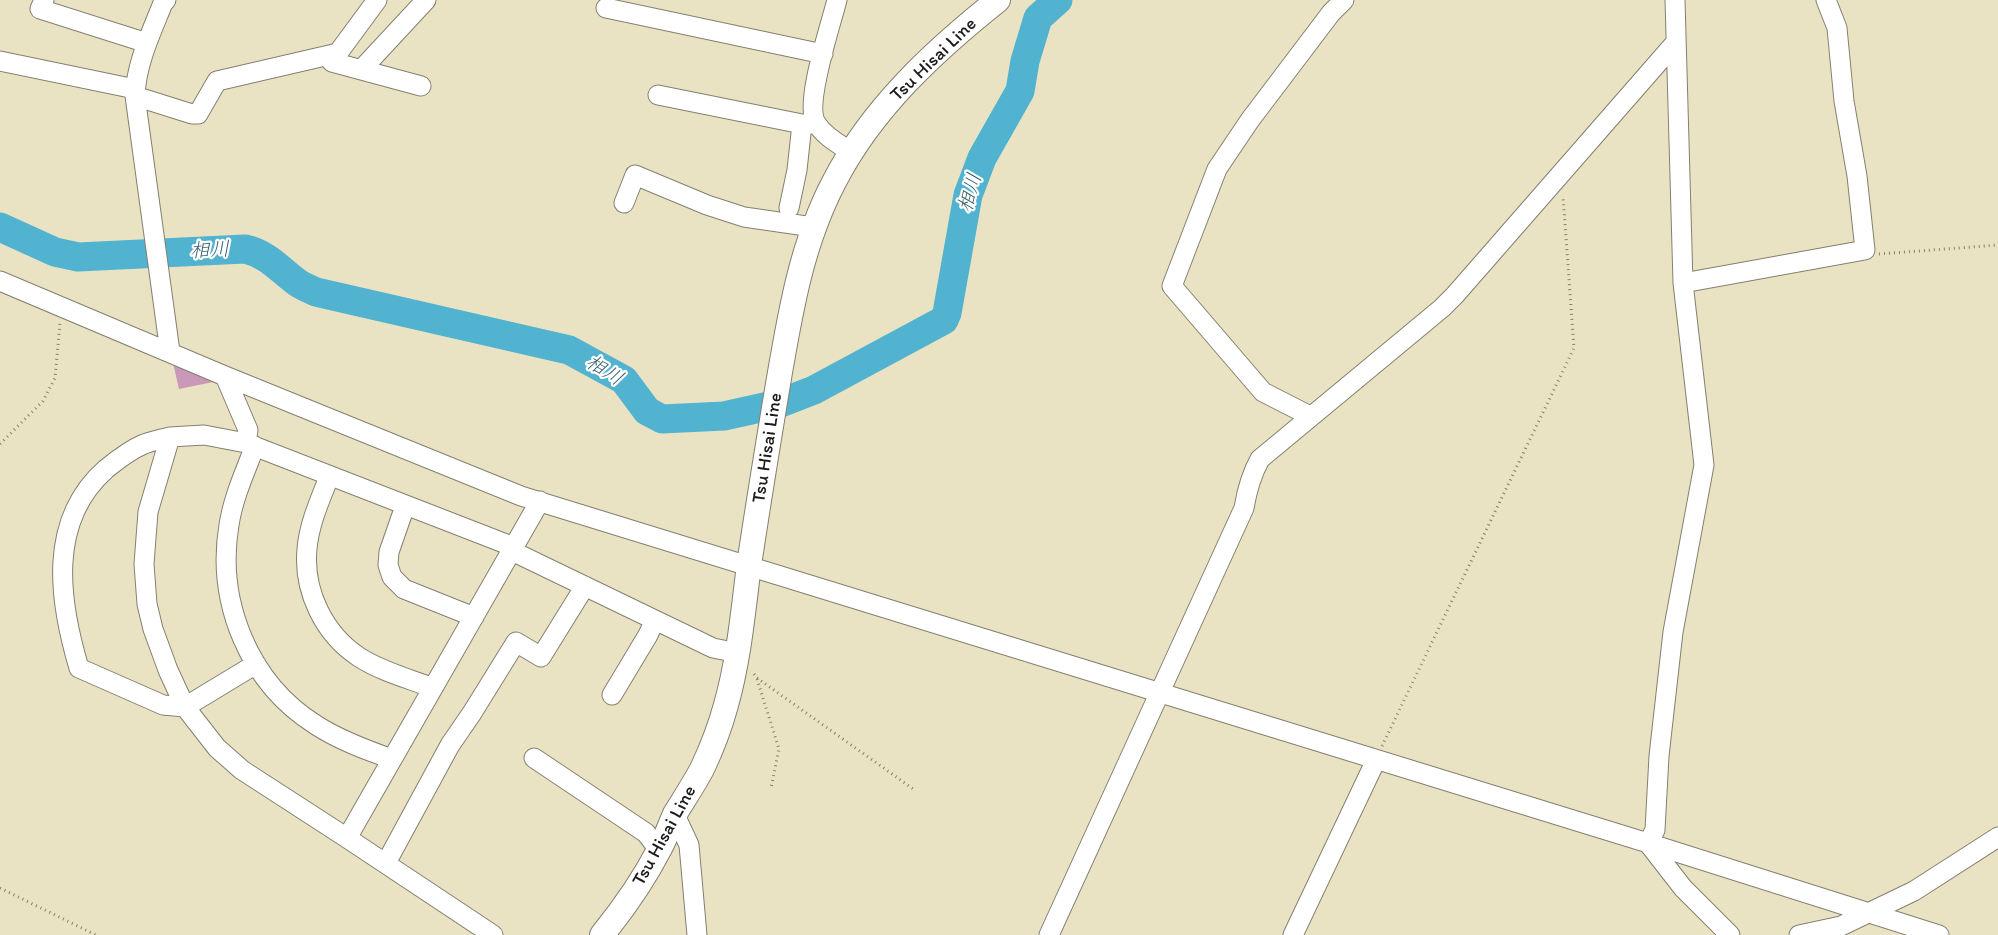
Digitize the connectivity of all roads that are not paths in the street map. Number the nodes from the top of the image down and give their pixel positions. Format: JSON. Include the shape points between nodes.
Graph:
{"nodes":[{"id":1,"x":44,"y":0,"type":"edge"},
{"id":2,"x":166,"y":0,"type":"edge"},
{"id":3,"x":377,"y":0,"type":"edge"},
{"id":4,"x":426,"y":0,"type":"edge"},
{"id":5,"x":837,"y":0,"type":"edge"},
{"id":6,"x":998,"y":0,"type":"edge"},
{"id":7,"x":1344,"y":0,"type":"edge"},
{"id":8,"x":1675,"y":0,"type":"edge"},
{"id":9,"x":1826,"y":0,"type":"edge"},
{"id":10,"x":606,"y":8,"type":"dead end"},
{"id":11,"x":1676,"y":42,"type":"junction"},
{"id":12,"x":147,"y":43,"type":"junction"},
{"id":13,"x":823,"y":54,"type":"junction"},
{"id":14,"x":327,"y":56,"type":"junction"},
{"id":15,"x":0,"y":61,"type":"edge"},
{"id":16,"x":361,"y":70,"type":"junction"},
{"id":17,"x":421,"y":86,"type":"dead end"},
{"id":18,"x":135,"y":92,"type":"junction"},
{"id":19,"x":658,"y":95,"type":"dead end"},
{"id":20,"x":809,"y":124,"type":"junction"},
{"id":21,"x":852,"y":152,"type":"junction"},
{"id":22,"x":624,"y":203,"type":"dead end"},
{"id":23,"x":790,"y":208,"type":"dead end"},
{"id":24,"x":813,"y":227,"type":"junction"},
{"id":25,"x":0,"y":281,"type":"edge"},
{"id":26,"x":1683,"y":283,"type":"junction"},
{"id":27,"x":170,"y":352,"type":"junction"},
{"id":28,"x":225,"y":376,"type":"junction"},
{"id":29,"x":1310,"y":416,"type":"junction"},
{"id":30,"x":170,"y":437,"type":"junction"},
{"id":31,"x":250,"y":445,"type":"junction"},
{"id":32,"x":329,"y":476,"type":"junction"},
{"id":33,"x":540,"y":501,"type":"junction"},
{"id":34,"x":405,"y":506,"type":"junction"},
{"id":35,"x":513,"y":549,"type":"junction"},
{"id":36,"x":749,"y":565,"type":"junction"},
{"id":37,"x":585,"y":586,"type":"junction"},
{"id":38,"x":474,"y":617,"type":"junction"},
{"id":39,"x":655,"y":620,"type":"junction"},
{"id":40,"x":738,"y":653,"type":"junction"},
{"id":41,"x":256,"y":664,"type":"junction"},
{"id":42,"x":433,"y":688,"type":"junction"},
{"id":43,"x":1160,"y":692,"type":"junction"},
{"id":44,"x":612,"y":695,"type":"dead end"},
{"id":45,"x":185,"y":707,"type":"junction"},
{"id":46,"x":534,"y":758,"type":"dead end"},
{"id":47,"x":392,"y":760,"type":"junction"},
{"id":48,"x":1376,"y":760,"type":"junction"},
{"id":49,"x":675,"y":815,"type":"junction"},
{"id":50,"x":1998,"y":837,"type":"edge"},
{"id":51,"x":347,"y":838,"type":"junction"},
{"id":52,"x":1648,"y":843,"type":"junction"},
{"id":53,"x":659,"y":850,"type":"junction"},
{"id":54,"x":386,"y":863,"type":"junction"},
{"id":55,"x":1867,"y":912,"type":"junction"},
{"id":56,"x":493,"y":935,"type":"edge"},
{"id":57,"x":602,"y":935,"type":"edge"},
{"id":58,"x":697,"y":935,"type":"edge"},
{"id":59,"x":1049,"y":935,"type":"edge"},
{"id":60,"x":1293,"y":935,"type":"edge"},
{"id":61,"x":1730,"y":935,"type":"edge"},
{"id":62,"x":1799,"y":935,"type":"edge"},
{"id":63,"x":1939,"y":935,"type":"edge"}],
"edges":[{"from":1,"to":12,"type":"street","via":[[40,9]]},
{"from":2,"to":12,"type":"street"},
{"from":3,"to":14,"type":"street","via":[[338,53]]},
{"from":4,"to":16,"type":"street"},
{"from":5,"to":13,"type":"street"},
{"from":6,"to":21,"type":"main road","name":"Tsu Hisai Line","via":[[948,41],[907,81]]},
{"from":7,"to":29,"type":"street","via":[[1330,13],[1217,169],[1172,286],[1263,392]]},
{"from":8,"to":11,"type":"street"},
{"from":9,"to":26,"type":"street","via":[[1837,28],[1865,250]]},
{"from":10,"to":13,"type":"street"},
{"from":11,"to":26,"type":"street"},
{"from":11,"to":29,"type":"street","via":[[1442,308]]},
{"from":12,"to":18,"type":"street"},
{"from":13,"to":20,"type":"street"},
{"from":14,"to":16,"type":"street","via":[[332,62]]},
{"from":14,"to":18,"type":"street","via":[[217,81],[198,114]]},
{"from":15,"to":18,"type":"street"},
{"from":16,"to":17,"type":"street"},
{"from":18,"to":27,"type":"street"},
{"from":19,"to":20,"type":"street"},
{"from":20,"to":21,"type":"street"},
{"from":20,"to":23,"type":"street"},
{"from":21,"to":24,"type":"main road","name":"Tsu Hisai Line","via":[[834,181]]},
{"from":22,"to":24,"type":"street","via":[[635,176],[707,206],[744,217]]},
{"from":24,"to":36,"type":"main road","name":"Tsu Hisai Line","via":[[794,294]]},
{"from":25,"to":27,"type":"street"},
{"from":26,"to":52,"type":"street","via":[[1704,465],[1673,632],[1659,756],[1655,830]]},
{"from":27,"to":28,"type":"street"},
{"from":28,"to":31,"type":"street","via":[[248,430]]},
{"from":28,"to":33,"type":"street"},
{"from":29,"to":43,"type":"street","via":[[1265,454],[1253,472],[1244,508]]},
{"from":30,"to":31,"type":"street","via":[[204,435]]},
{"from":30,"to":45,"type":"street","via":[[148,512],[144,564],[147,604],[153,629]]},
{"from":30,"to":45,"type":"street","via":[[143,445],[122,457],[92,484],[69,524],[62,578],[66,619],[79,668],[162,705]]},
{"from":31,"to":32,"type":"street"},
{"from":31,"to":41,"type":"street","via":[[231,514],[226,560],[228,592],[236,625]]},
{"from":32,"to":34,"type":"street"},
{"from":32,"to":42,"type":"street","via":[[313,519],[307,549],[307,572],[315,603],[337,637],[361,658]]},
{"from":33,"to":35,"type":"street"},
{"from":33,"to":36,"type":"street"},
{"from":34,"to":35,"type":"street"},
{"from":34,"to":38,"type":"street","via":[[389,552],[388,565],[392,577],[404,589]]},
{"from":35,"to":37,"type":"street"},
{"from":35,"to":38,"type":"street"},
{"from":36,"to":40,"type":"main road","name":"Tsu Hisai Line"},
{"from":36,"to":43,"type":"street"},
{"from":37,"to":39,"type":"street"},
{"from":37,"to":54,"type":"street","via":[[541,657],[516,642],[450,745]]},
{"from":38,"to":42,"type":"street"},
{"from":39,"to":40,"type":"street","via":[[713,648]]},
{"from":39,"to":44,"type":"street"},
{"from":40,"to":49,"type":"main road","name":"Tsu Hisai Line","via":[[714,741]]},
{"from":41,"to":45,"type":"street"},
{"from":41,"to":47,"type":"street","via":[[273,689],[316,725]]},
{"from":42,"to":47,"type":"street"},
{"from":43,"to":48,"type":"street"},
{"from":43,"to":59,"type":"street"},
{"from":45,"to":51,"type":"street","via":[[230,761]]},
{"from":46,"to":53,"type":"street","via":[[646,833]]},
{"from":47,"to":51,"type":"street"},
{"from":48,"to":52,"type":"street"},
{"from":48,"to":60,"type":"street"},
{"from":49,"to":53,"type":"main road","name":"Tsu Hisai Line"},
{"from":49,"to":58,"type":"street","via":[[689,844]]},
{"from":50,"to":55,"type":"street","via":[[1937,877]]},
{"from":51,"to":54,"type":"street"},
{"from":52,"to":55,"type":"street"},
{"from":52,"to":61,"type":"street","via":[[1683,888]]},
{"from":53,"to":57,"type":"main road","name":"Tsu Hisai Line","via":[[632,895]]},
{"from":54,"to":56,"type":"street"},
{"from":55,"to":62,"type":"street","via":[[1841,926]]},
{"from":55,"to":63,"type":"street"}]}
